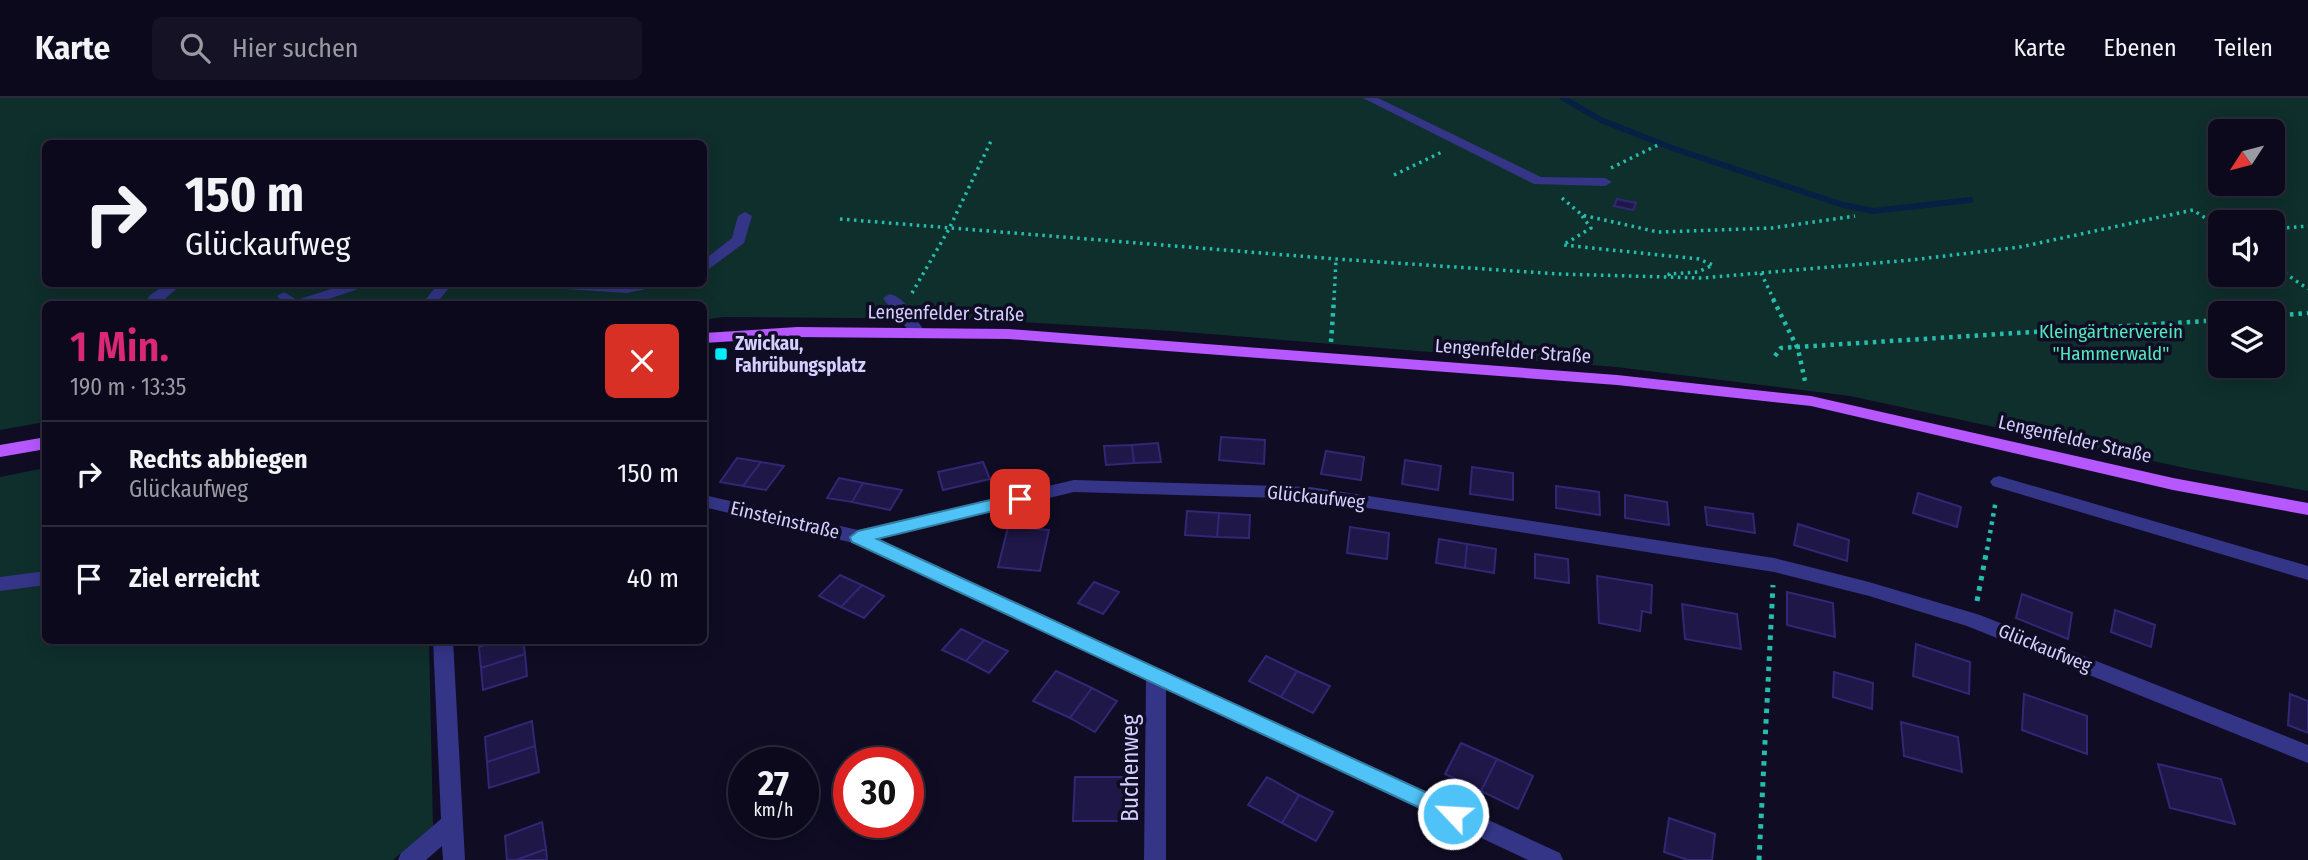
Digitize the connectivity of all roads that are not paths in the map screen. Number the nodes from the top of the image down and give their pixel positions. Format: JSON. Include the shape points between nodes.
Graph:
{"nodes":[{"id":1,"x":1369,"y":98,"type":"edge"},
{"id":2,"x":1605,"y":183,"type":"dead end"},
{"id":3,"x":745,"y":216,"type":"dead end"},
{"id":4,"x":707,"y":264,"type":"edge"},
{"id":5,"x":171,"y":287,"type":"edge"},
{"id":6,"x":350,"y":287,"type":"edge"},
{"id":7,"x":442,"y":287,"type":"edge"},
{"id":8,"x":596,"y":287,"type":"edge"},
{"id":9,"x":636,"y":287,"type":"edge"},
{"id":10,"x":890,"y":298,"type":"dead end"},
{"id":11,"x":153,"y":301,"type":"edge"},
{"id":12,"x":310,"y":301,"type":"edge"},
{"id":13,"x":426,"y":301,"type":"edge"},
{"id":14,"x":917,"y":332,"type":"junction"},
{"id":15,"x":707,"y":338,"type":"edge"},
{"id":16,"x":42,"y":444,"type":"edge"},
{"id":17,"x":0,"y":451,"type":"edge"},
{"id":18,"x":1999,"y":482,"type":"road end"},
{"id":19,"x":707,"y":503,"type":"edge"},
{"id":20,"x":2308,"y":509,"type":"edge"},
{"id":21,"x":858,"y":537,"type":"junction"},
{"id":22,"x":2308,"y":573,"type":"edge"},
{"id":23,"x":42,"y":579,"type":"edge"},
{"id":24,"x":0,"y":584,"type":"edge"},
{"id":25,"x":443,"y":644,"type":"edge"},
{"id":26,"x":1156,"y":676,"type":"junction"},
{"id":27,"x":2308,"y":754,"type":"edge"},
{"id":28,"x":451,"y":824,"type":"junction"},
{"id":29,"x":408,"y":860,"type":"edge"},
{"id":30,"x":454,"y":860,"type":"edge"},
{"id":31,"x":1155,"y":860,"type":"edge"},
{"id":32,"x":1552,"y":860,"type":"edge"}],
"edges":[{"from":1,"to":2,"type":"street","via":[[1539,181]]},
{"from":3,"to":4,"type":"street","via":[[738,240]]},
{"from":5,"to":11,"type":"street"},
{"from":6,"to":12,"type":"street"},
{"from":7,"to":13,"type":"street"},
{"from":8,"to":9,"type":"street"},
{"from":10,"to":14,"type":"street"},
{"from":14,"to":15,"type":"main road","name":"Lengenfelder Straße"},
{"from":14,"to":20,"type":"main road","name":"Lengenfelder Straße","via":[[1009,334],[1617,380],[1811,401],[2173,484]]},
{"from":16,"to":17,"type":"main road"},
{"from":18,"to":22,"type":"street"},
{"from":19,"to":21,"type":"street","name":"Einsteinstraße"},
{"from":21,"to":26,"type":"street","name":"Einsteinstraße"},
{"from":21,"to":27,"type":"street","name":"Glückaufweg","via":[[1074,485],[1311,493],[1774,565],[1973,620]]},
{"from":23,"to":24,"type":"street"},
{"from":25,"to":28,"type":"street"},
{"from":26,"to":31,"type":"street","name":"Buchenweg"},
{"from":26,"to":32,"type":"street","name":"Einsteinstraße"},
{"from":28,"to":29,"type":"street"},
{"from":28,"to":30,"type":"street"}]}
